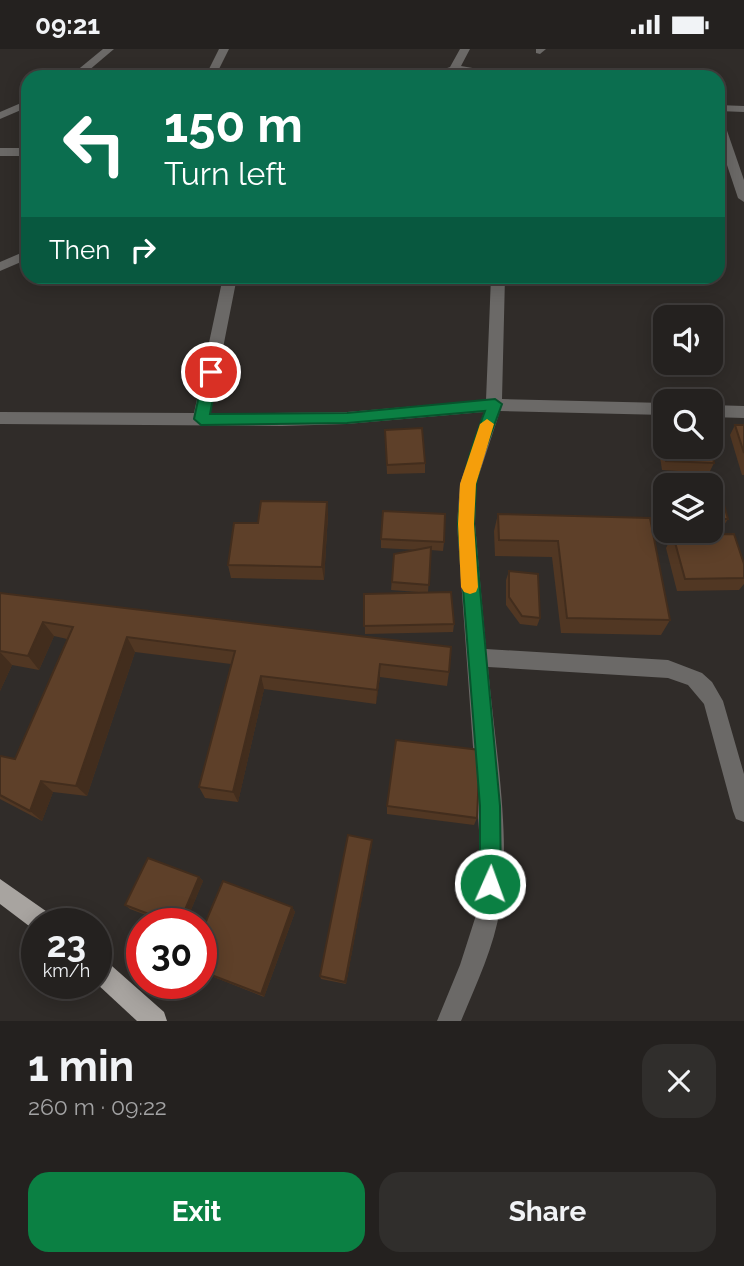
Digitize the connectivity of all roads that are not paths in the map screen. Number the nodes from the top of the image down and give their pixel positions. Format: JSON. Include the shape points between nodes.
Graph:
{"nodes":[{"id":1,"x":109,"y":49,"type":"edge"},
{"id":2,"x":224,"y":49,"type":"edge"},
{"id":3,"x":465,"y":49,"type":"edge"},
{"id":4,"x":455,"y":68,"type":"junction"},
{"id":5,"x":83,"y":70,"type":"edge"},
{"id":6,"x":214,"y":70,"type":"edge"},
{"id":7,"x":449,"y":70,"type":"edge"},
{"id":8,"x":475,"y":70,"type":"edge"},
{"id":9,"x":21,"y":106,"type":"edge"},
{"id":10,"x":725,"y":108,"type":"edge"},
{"id":11,"x":744,"y":109,"type":"edge"},
{"id":12,"x":0,"y":116,"type":"edge"},
{"id":13,"x":725,"y":142,"type":"edge"},
{"id":14,"x":0,"y":152,"type":"edge"},
{"id":15,"x":21,"y":152,"type":"edge"},
{"id":16,"x":744,"y":198,"type":"edge"},
{"id":17,"x":21,"y":257,"type":"edge"},
{"id":18,"x":0,"y":267,"type":"edge"},
{"id":19,"x":229,"y":284,"type":"edge"},
{"id":20,"x":498,"y":284,"type":"edge"},
{"id":21,"x":495,"y":404,"type":"junction"},
{"id":22,"x":653,"y":409,"type":"edge"},
{"id":23,"x":723,"y":411,"type":"edge"},
{"id":24,"x":744,"y":412,"type":"edge"},
{"id":25,"x":0,"y":418,"type":"edge"},
{"id":26,"x":201,"y":419,"type":"junction"},
{"id":27,"x":477,"y":657,"type":"junction"},
{"id":28,"x":744,"y":811,"type":"edge"},
{"id":29,"x":0,"y":890,"type":"edge"},
{"id":30,"x":24,"y":908,"type":"edge"},
{"id":31,"x":112,"y":982,"type":"edge"},
{"id":32,"x":155,"y":1021,"type":"edge"},
{"id":33,"x":449,"y":1021,"type":"edge"}],
"edges":[{"from":1,"to":5,"type":"street"},
{"from":2,"to":6,"type":"street"},
{"from":3,"to":4,"type":"street"},
{"from":4,"to":7,"type":"street"},
{"from":4,"to":8,"type":"street"},
{"from":9,"to":12,"type":"street"},
{"from":10,"to":11,"type":"street"},
{"from":13,"to":16,"type":"street"},
{"from":14,"to":15,"type":"street"},
{"from":17,"to":18,"type":"street"},
{"from":19,"to":26,"type":"street"},
{"from":20,"to":21,"type":"street"},
{"from":21,"to":22,"type":"street"},
{"from":21,"to":26,"type":"street","via":[[347,418]]},
{"from":21,"to":27,"type":"street","via":[[468,484],[466,524]]},
{"from":23,"to":24,"type":"street"},
{"from":25,"to":26,"type":"street"},
{"from":27,"to":28,"type":"street","via":[[668,669],[697,679],[713,701]]},
{"from":27,"to":33,"type":"street","via":[[490,806],[489,909]]},
{"from":29,"to":30,"type":"main road"},
{"from":31,"to":32,"type":"main road"}]}
